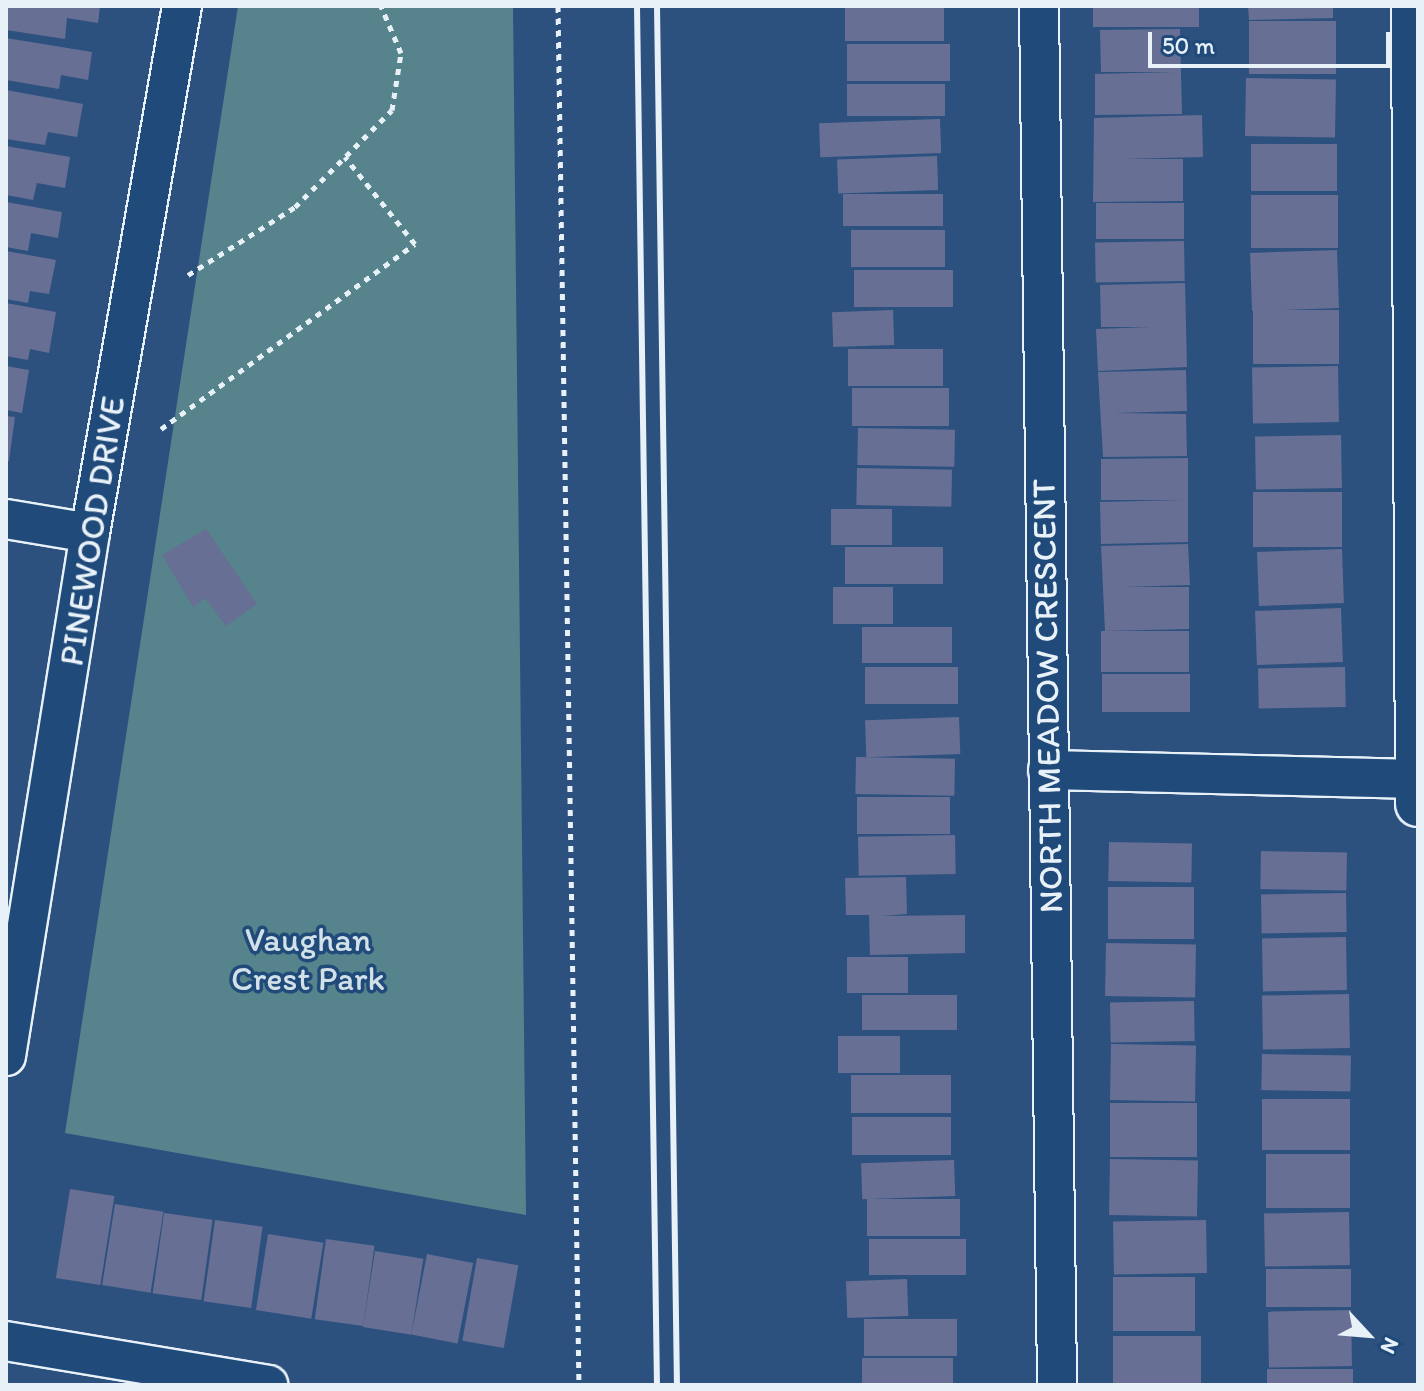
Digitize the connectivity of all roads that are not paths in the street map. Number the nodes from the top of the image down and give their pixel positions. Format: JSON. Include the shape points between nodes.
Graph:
{"nodes":[{"id":1,"x":182,"y":6,"type":"edge"},
{"id":2,"x":1039,"y":6,"type":"edge"},
{"id":3,"x":1414,"y":6,"type":"edge"},
{"id":4,"x":1418,"y":514,"type":"edge"},
{"id":5,"x":6,"y":519,"type":"edge"},
{"id":6,"x":90,"y":533,"type":"junction"},
{"id":7,"x":1048,"y":770,"type":"junction"},
{"id":8,"x":1418,"y":779,"type":"edge"},
{"id":9,"x":1418,"y":804,"type":"edge"},
{"id":10,"x":6,"y":1056,"type":"edge"},
{"id":11,"x":6,"y":1341,"type":"edge"},
{"id":12,"x":268,"y":1385,"type":"edge"},
{"id":13,"x":1057,"y":1385,"type":"edge"}],
"edges":[{"from":1,"to":6,"type":"street","name":"PINEWOOD DRIVE"},
{"from":2,"to":7,"type":"street","name":"NORTH MEADOW CRESCENT"},
{"from":3,"to":4,"type":"street"},
{"from":4,"to":8,"type":"street"},
{"from":5,"to":6,"type":"street"},
{"from":6,"to":10,"type":"street","name":"PINEWOOD DRIVE"},
{"from":7,"to":8,"type":"street"},
{"from":7,"to":13,"type":"street","name":"NORTH MEADOW CRESCENT"},
{"from":8,"to":9,"type":"street"},
{"from":11,"to":12,"type":"street"}]}
